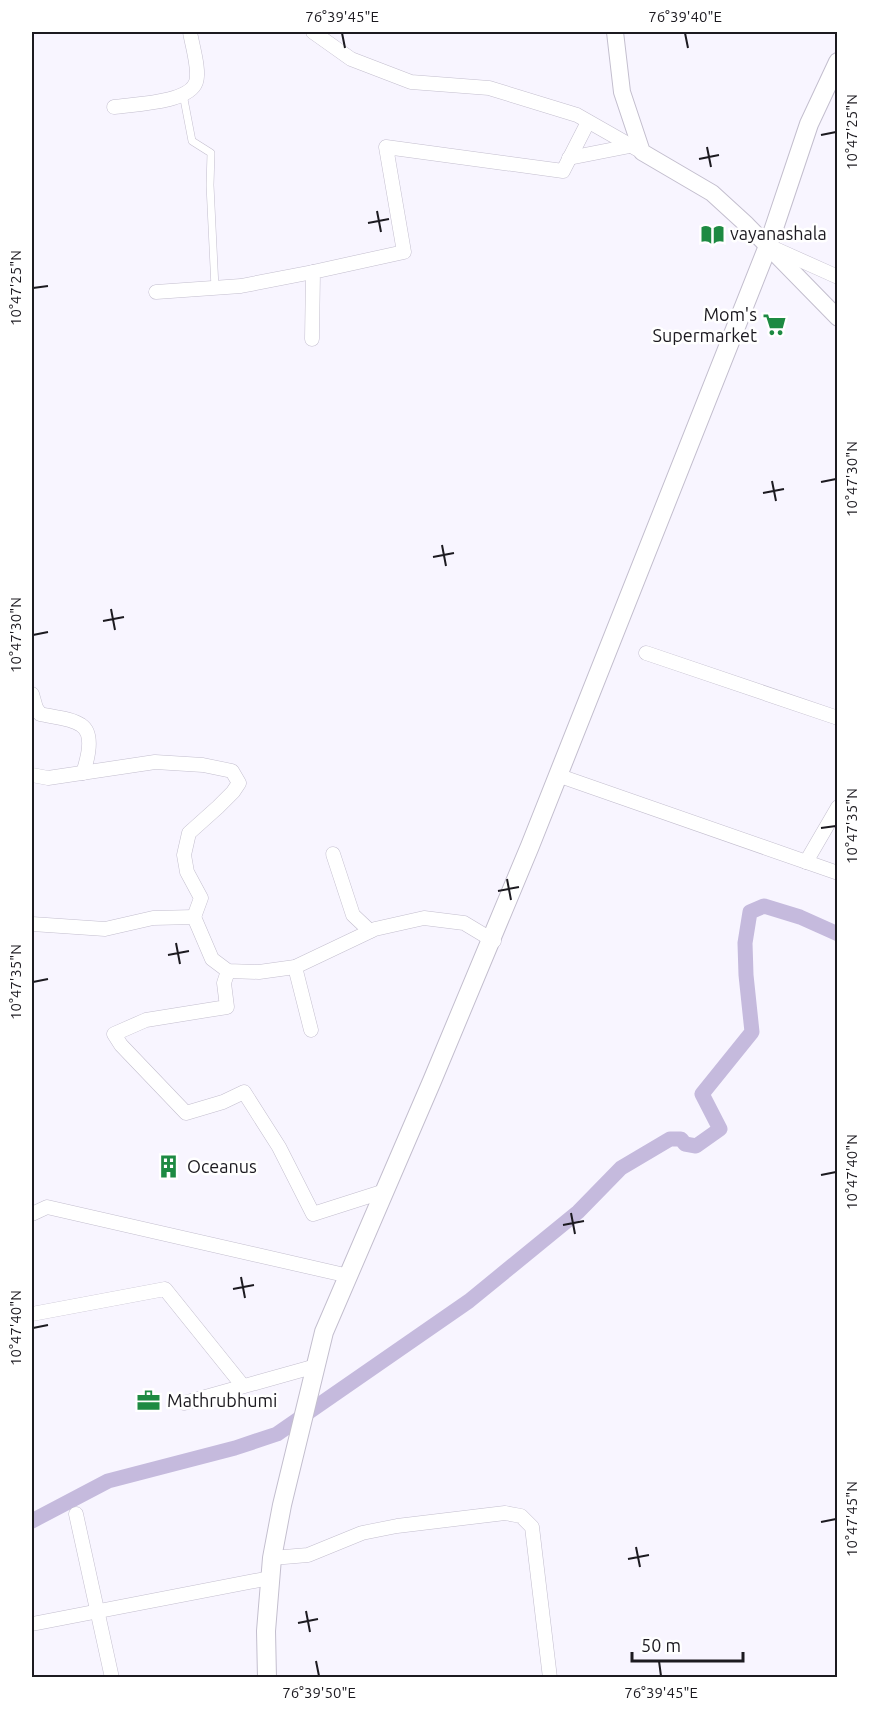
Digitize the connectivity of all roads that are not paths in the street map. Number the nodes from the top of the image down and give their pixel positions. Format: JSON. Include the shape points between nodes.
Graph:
{"nodes":[{"id":1,"x":190,"y":32,"type":"edge"},
{"id":2,"x":313,"y":32,"type":"edge"},
{"id":3,"x":615,"y":32,"type":"edge"},
{"id":4,"x":837,"y":62,"type":"edge"},
{"id":5,"x":183,"y":94,"type":"junction"},
{"id":6,"x":114,"y":107,"type":"dead end"},
{"id":7,"x":588,"y":122,"type":"junction"},
{"id":8,"x":636,"y":149,"type":"junction"},
{"id":9,"x":569,"y":158,"type":"junction"},
{"id":10,"x":768,"y":246,"type":"junction"},
{"id":11,"x":313,"y":272,"type":"junction"},
{"id":12,"x":837,"y":277,"type":"edge"},
{"id":13,"x":215,"y":288,"type":"junction"},
{"id":14,"x":156,"y":292,"type":"dead end"},
{"id":15,"x":837,"y":318,"type":"edge"},
{"id":16,"x":312,"y":339,"type":"dead end"},
{"id":17,"x":646,"y":653,"type":"dead end"},
{"id":18,"x":32,"y":694,"type":"edge"},
{"id":19,"x":837,"y":718,"type":"edge"},
{"id":20,"x":36,"y":719,"type":"edge"},
{"id":21,"x":83,"y":773,"type":"junction"},
{"id":22,"x":32,"y":775,"type":"edge"},
{"id":23,"x":557,"y":775,"type":"junction"},
{"id":24,"x":837,"y":807,"type":"edge"},
{"id":25,"x":333,"y":854,"type":"dead end"},
{"id":26,"x":807,"y":862,"type":"junction"},
{"id":27,"x":837,"y":873,"type":"edge"},
{"id":28,"x":194,"y":917,"type":"junction"},
{"id":29,"x":32,"y":924,"type":"edge"},
{"id":30,"x":370,"y":931,"type":"junction"},
{"id":31,"x":492,"y":940,"type":"junction"},
{"id":32,"x":296,"y":967,"type":"junction"},
{"id":33,"x":228,"y":971,"type":"junction"},
{"id":34,"x":311,"y":1030,"type":"dead end"},
{"id":35,"x":385,"y":1191,"type":"junction"},
{"id":36,"x":32,"y":1214,"type":"edge"},
{"id":37,"x":349,"y":1276,"type":"junction"},
{"id":38,"x":32,"y":1314,"type":"edge"},
{"id":39,"x":316,"y":1368,"type":"junction"},
{"id":40,"x":243,"y":1386,"type":"junction"},
{"id":41,"x":184,"y":1403,"type":"dead end"},
{"id":42,"x":76,"y":1514,"type":"dead end"},
{"id":43,"x":272,"y":1558,"type":"junction"},
{"id":44,"x":270,"y":1578,"type":"junction"},
{"id":45,"x":97,"y":1612,"type":"junction"},
{"id":46,"x":32,"y":1624,"type":"edge"},
{"id":47,"x":112,"y":1677,"type":"edge"},
{"id":48,"x":267,"y":1677,"type":"edge"},
{"id":49,"x":550,"y":1677,"type":"edge"}],
"edges":[{"from":1,"to":5,"type":"street","via":[[196,81]]},
{"from":2,"to":7,"type":"street","via":[[351,59],[411,82],[489,88]]},
{"from":3,"to":8,"type":"street","via":[[622,92]]},
{"from":4,"to":10,"type":"main road","via":[[809,124]]},
{"from":5,"to":6,"type":"street"},
{"from":5,"to":13,"type":"lane","via":[[192,141],[212,153]]},
{"from":7,"to":8,"type":"street"},
{"from":7,"to":9,"type":"street"},
{"from":8,"to":9,"type":"street"},
{"from":8,"to":10,"type":"street","via":[[712,193]]},
{"from":9,"to":11,"type":"street","via":[[562,171],[386,147],[404,252]]},
{"from":10,"to":12,"type":"street"},
{"from":10,"to":15,"type":"street"},
{"from":10,"to":23,"type":"main road"},
{"from":11,"to":13,"type":"street"},
{"from":11,"to":16,"type":"street"},
{"from":13,"to":14,"type":"street"},
{"from":17,"to":19,"type":"street"},
{"from":18,"to":20,"type":"street"},
{"from":20,"to":21,"type":"street","via":[[80,724],[87,730],[88,760]]},
{"from":21,"to":22,"type":"street","via":[[48,778]]},
{"from":21,"to":28,"type":"street","via":[[155,762],[232,771],[239,783],[233,792],[189,833],[184,855],[187,872],[201,898]]},
{"from":23,"to":26,"type":"street"},
{"from":23,"to":31,"type":"main road"},
{"from":24,"to":26,"type":"street"},
{"from":25,"to":30,"type":"street","via":[[353,915]]},
{"from":26,"to":27,"type":"street"},
{"from":28,"to":29,"type":"street","via":[[153,918],[105,929]]},
{"from":28,"to":33,"type":"street","via":[[212,959]]},
{"from":30,"to":31,"type":"street","via":[[424,918],[464,923]]},
{"from":30,"to":32,"type":"street"},
{"from":31,"to":35,"type":"main road"},
{"from":32,"to":33,"type":"street"},
{"from":32,"to":34,"type":"street"},
{"from":33,"to":35,"type":"street","via":[[224,983],[227,1007],[146,1020],[114,1034],[186,1113],[244,1092],[313,1214]]},
{"from":35,"to":37,"type":"main road"},
{"from":36,"to":37,"type":"street","via":[[47,1207]]},
{"from":37,"to":39,"type":"main road","via":[[324,1332]]},
{"from":38,"to":40,"type":"street","via":[[165,1289]]},
{"from":39,"to":40,"type":"street"},
{"from":39,"to":43,"type":"main road"},
{"from":40,"to":41,"type":"street"},
{"from":42,"to":45,"type":"street"},
{"from":43,"to":44,"type":"main road"},
{"from":43,"to":49,"type":"street","via":[[308,1555],[362,1533],[397,1526],[505,1513],[521,1516],[532,1527]]},
{"from":44,"to":45,"type":"street"},
{"from":44,"to":48,"type":"main road"},
{"from":45,"to":46,"type":"street"},
{"from":45,"to":47,"type":"street"}]}
